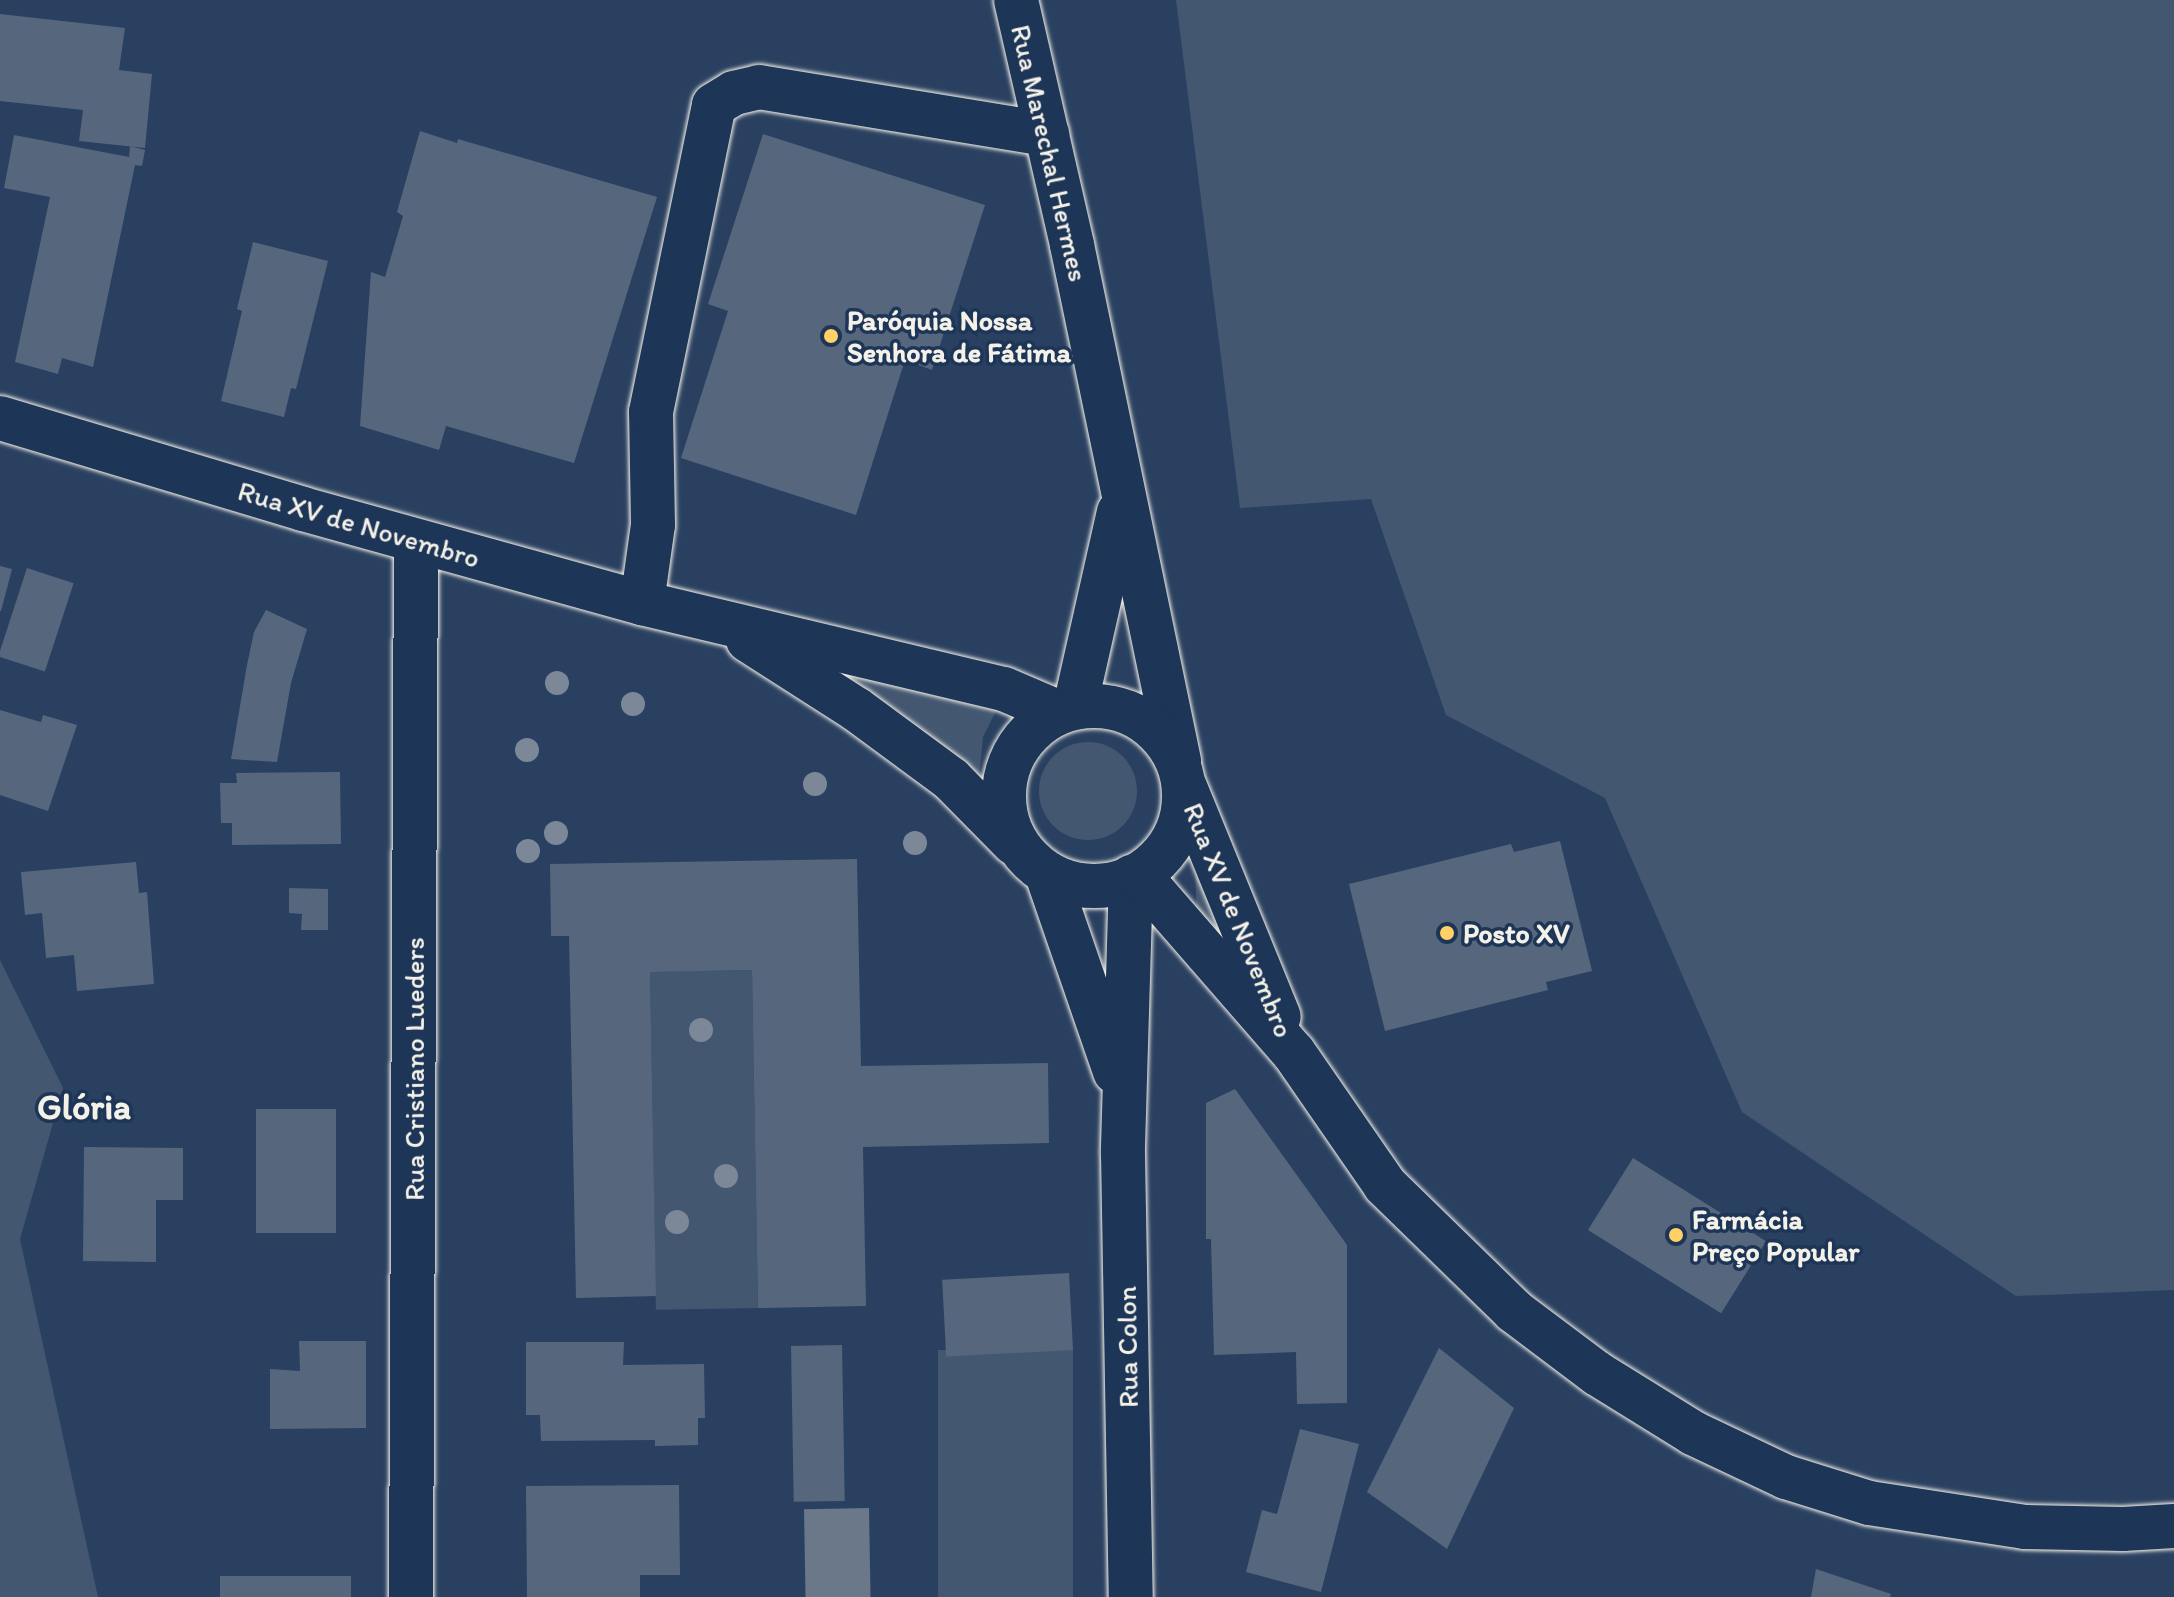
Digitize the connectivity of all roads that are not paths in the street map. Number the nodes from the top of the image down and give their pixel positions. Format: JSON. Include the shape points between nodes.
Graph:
{"nodes":[{"id":1,"x":1016,"y":0,"type":"edge"},
{"id":2,"x":1047,"y":134,"type":"junction"},
{"id":3,"x":0,"y":418,"type":"edge"},
{"id":4,"x":1123,"y":494,"type":"junction"},
{"id":5,"x":416,"y":541,"type":"junction"},
{"id":6,"x":642,"y":603,"type":"junction"},
{"id":7,"x":719,"y":622,"type":"junction"},
{"id":8,"x":1067,"y":710,"type":"junction"},
{"id":9,"x":1182,"y":774,"type":"junction"},
{"id":10,"x":1036,"y":865,"type":"junction"},
{"id":11,"x":1135,"y":876,"type":"junction"},
{"id":12,"x":1294,"y":1053,"type":"junction"},
{"id":13,"x":1123,"y":1097,"type":"junction"},
{"id":14,"x":2174,"y":1526,"type":"edge"},
{"id":15,"x":411,"y":1597,"type":"edge"},
{"id":16,"x":1131,"y":1597,"type":"edge"}],
"edges":[{"from":1,"to":2,"type":"main road","name":"Rua Marechal Hermes"},
{"from":2,"to":4,"type":"main road","name":"Rua Marechal Hermes"},
{"from":2,"to":6,"type":"main road","via":[[759,87],[714,105],[651,412],[653,525]]},
{"from":3,"to":5,"type":"main road","name":"Rua XV de Novembro"},
{"from":4,"to":8,"type":"main road","name":"Rua Marechal Hermes"},
{"from":4,"to":9,"type":"main road","name":"Rua Marechal Hermes"},
{"from":5,"to":6,"type":"main road","name":"Rua XV de Novembro"},
{"from":5,"to":15,"type":"main road","name":"Rua Cristiano Lueders"},
{"from":6,"to":7,"type":"main road","name":"Rua XV de Novembro"},
{"from":7,"to":8,"type":"main road","name":"Rua XV de Novembro","via":[[1004,689]]},
{"from":7,"to":10,"type":"main road","name":"Rua XV de Novembro","via":[[856,709],[951,779]]},
{"from":8,"to":9,"type":"main road","via":[[1120,709],[1145,721],[1165,739]]},
{"from":8,"to":10,"type":"main road","via":[[1040,724],[1020,745],[1007,772],[1003,801],[1010,830]]},
{"from":9,"to":11,"type":"main road","via":[[1183,816],[1172,842],[1154,865]]},
{"from":9,"to":12,"type":"main road","name":"Rua XV de Novembro"},
{"from":10,"to":11,"type":"main road","via":[[1073,884],[1101,887]]},
{"from":10,"to":13,"type":"main road","name":"Rua Colon"},
{"from":11,"to":12,"type":"main road","name":"Rua XV de Novembro"},
{"from":11,"to":13,"type":"main road","name":"Rua Colon"},
{"from":12,"to":14,"type":"main road","name":"Rua XV de Novembro","via":[[1385,1185],[1445,1247],[1514,1311],[1598,1374],[1693,1433],[1786,1477],[1869,1503],[2025,1527]]},
{"from":13,"to":16,"type":"main road","name":"Rua Colon"}]}
